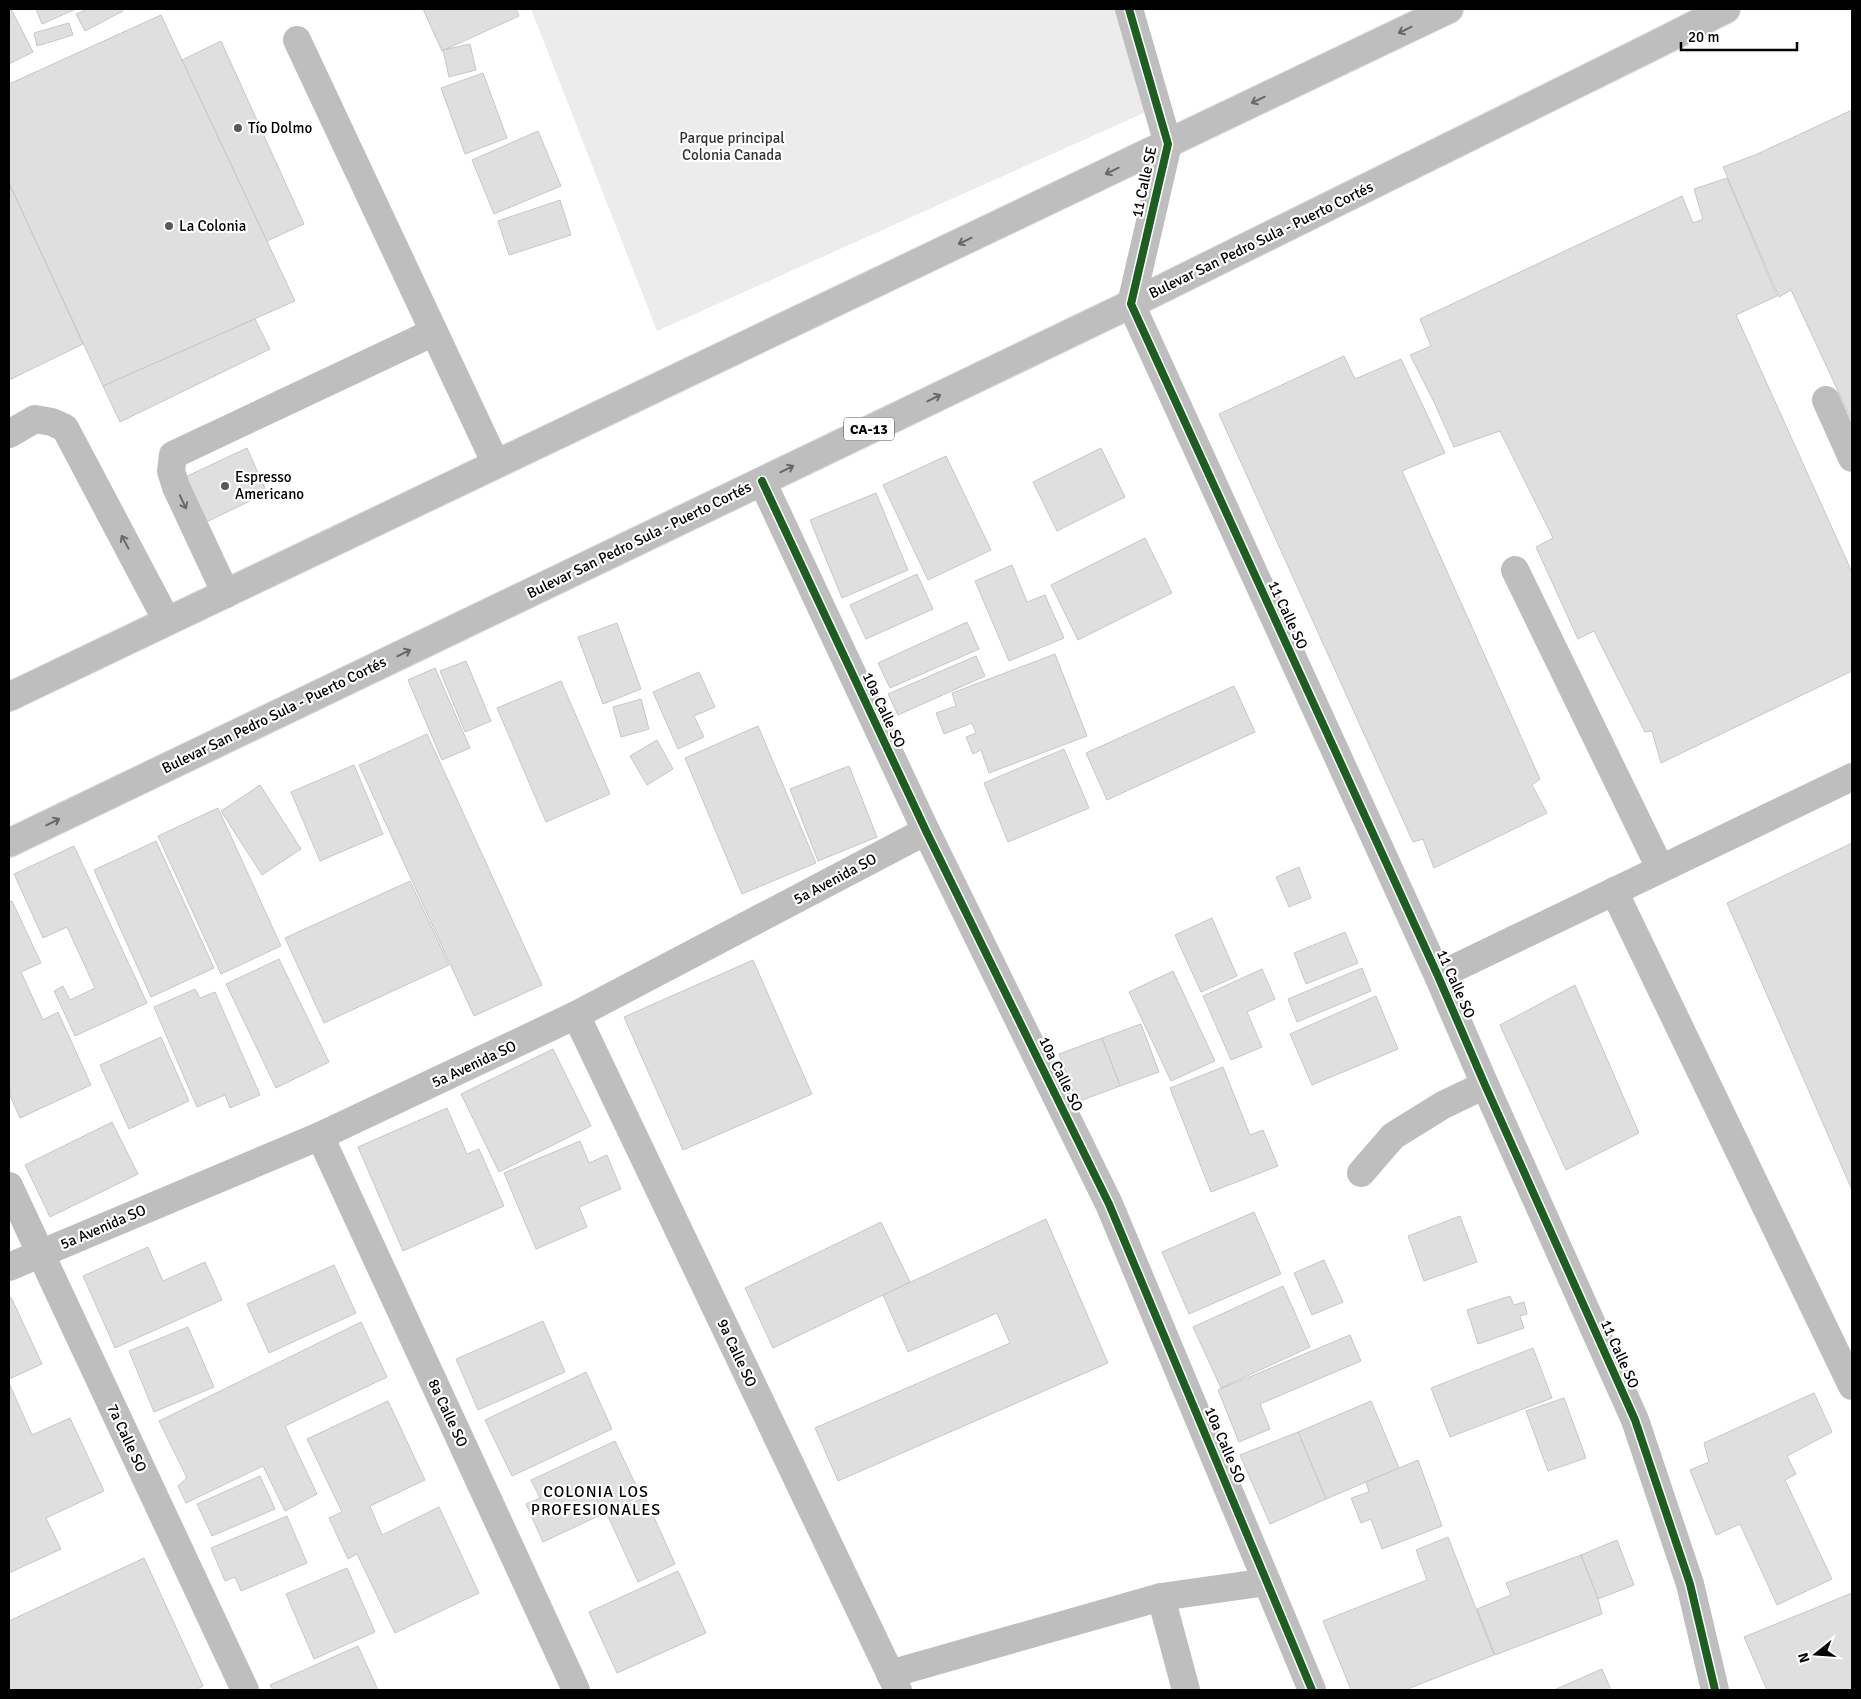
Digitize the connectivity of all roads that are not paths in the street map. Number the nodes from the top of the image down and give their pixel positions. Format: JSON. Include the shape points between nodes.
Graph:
{"nodes":[{"id":1,"x":1128,"y":9,"type":"edge"},
{"id":2,"x":1448,"y":9,"type":"edge"},
{"id":3,"x":1726,"y":9,"type":"edge"},
{"id":4,"x":296,"y":40,"type":"dead end"},
{"id":5,"x":1168,"y":144,"type":"junction"},
{"id":6,"x":1131,"y":304,"type":"junction"},
{"id":7,"x":434,"y":332,"type":"junction"},
{"id":8,"x":1826,"y":400,"type":"dead end"},
{"id":9,"x":9,"y":434,"type":"edge"},
{"id":10,"x":1852,"y":458,"type":"edge"},
{"id":11,"x":496,"y":464,"type":"junction"},
{"id":12,"x":762,"y":481,"type":"junction"},
{"id":13,"x":1515,"y":570,"type":"dead end"},
{"id":14,"x":226,"y":594,"type":"junction"},
{"id":15,"x":167,"y":621,"type":"junction"},
{"id":16,"x":9,"y":697,"type":"edge"},
{"id":17,"x":1852,"y":777,"type":"edge"},
{"id":18,"x":926,"y":832,"type":"junction"},
{"id":19,"x":9,"y":843,"type":"edge"},
{"id":20,"x":1660,"y":868,"type":"junction"},
{"id":21,"x":1614,"y":891,"type":"junction"},
{"id":22,"x":1438,"y":976,"type":"junction"},
{"id":23,"x":576,"y":1016,"type":"junction"},
{"id":24,"x":1485,"y":1086,"type":"junction"},
{"id":25,"x":320,"y":1136,"type":"junction"},
{"id":26,"x":1361,"y":1172,"type":"dead end"},
{"id":27,"x":9,"y":1186,"type":"edge"},
{"id":28,"x":40,"y":1253,"type":"junction"},
{"id":29,"x":9,"y":1267,"type":"edge"},
{"id":30,"x":1852,"y":1386,"type":"edge"},
{"id":31,"x":1267,"y":1582,"type":"junction"},
{"id":32,"x":1161,"y":1596,"type":"junction"},
{"id":33,"x":894,"y":1682,"type":"edge"},
{"id":34,"x":245,"y":1690,"type":"edge"},
{"id":35,"x":576,"y":1690,"type":"edge"},
{"id":36,"x":1186,"y":1690,"type":"edge"},
{"id":37,"x":1312,"y":1690,"type":"edge"},
{"id":38,"x":1715,"y":1690,"type":"edge"}],
"edges":[{"from":1,"to":5,"type":"main road","name":"11 Calle SE"},
{"from":2,"to":5,"type":"main road","one_way":true},
{"from":3,"to":6,"type":"main road","name":"Bulevar San Pedro Sula - Puerto Cortés","number":"CA-13"},
{"from":4,"to":7,"type":"main road"},
{"from":5,"to":6,"type":"main road","name":"11 Calle SE"},
{"from":5,"to":11,"type":"main road","one_way":true},
{"from":12,"to":6,"type":"main road","name":"Bulevar San Pedro Sula - Puerto Cortés","number":"CA-13","one_way":true},
{"from":6,"to":22,"type":"main road","name":"11 Calle SO"},
{"from":7,"to":11,"type":"main road"},
{"from":7,"to":14,"type":"main road","one_way":true,"via":[[173,455],[171,471],[176,487]]},
{"from":8,"to":10,"type":"main road"},
{"from":15,"to":9,"type":"main road","one_way":true,"via":[[65,428],[35,419]]},
{"from":11,"to":14,"type":"main road"},
{"from":12,"to":18,"type":"main road","name":"10a Calle SO"},
{"from":19,"to":12,"type":"main road","name":"Bulevar San Pedro Sula - Puerto Cortés","number":"CA-13","one_way":true},
{"from":13,"to":20,"type":"main road"},
{"from":14,"to":15,"type":"main road"},
{"from":15,"to":16,"type":"main road"},
{"from":17,"to":20,"type":"main road"},
{"from":18,"to":23,"type":"main road","name":"5a Avenida SO"},
{"from":18,"to":31,"type":"main road","name":"10a Calle SO","via":[[1109,1204]]},
{"from":20,"to":21,"type":"main road"},
{"from":21,"to":22,"type":"main road"},
{"from":21,"to":30,"type":"main road"},
{"from":22,"to":24,"type":"main road","name":"11 Calle SO"},
{"from":23,"to":25,"type":"main road","name":"5a Avenida SO"},
{"from":23,"to":33,"type":"main road","name":"9a Calle SO"},
{"from":24,"to":26,"type":"main road","via":[[1443,1105],[1393,1136]]},
{"from":24,"to":38,"type":"main road","name":"11 Calle SO","via":[[1635,1420],[1690,1584]]},
{"from":25,"to":28,"type":"main road","name":"5a Avenida SO"},
{"from":25,"to":35,"type":"main road","name":"8a Calle SO"},
{"from":27,"to":28,"type":"main road","name":"7a Calle SO"},
{"from":28,"to":29,"type":"main road","name":"5a Avenida SO"},
{"from":28,"to":34,"type":"main road","name":"7a Calle SO"},
{"from":31,"to":32,"type":"main road"},
{"from":31,"to":37,"type":"main road","name":"10a Calle SO"},
{"from":32,"to":33,"type":"main road"},
{"from":32,"to":36,"type":"main road"}]}
